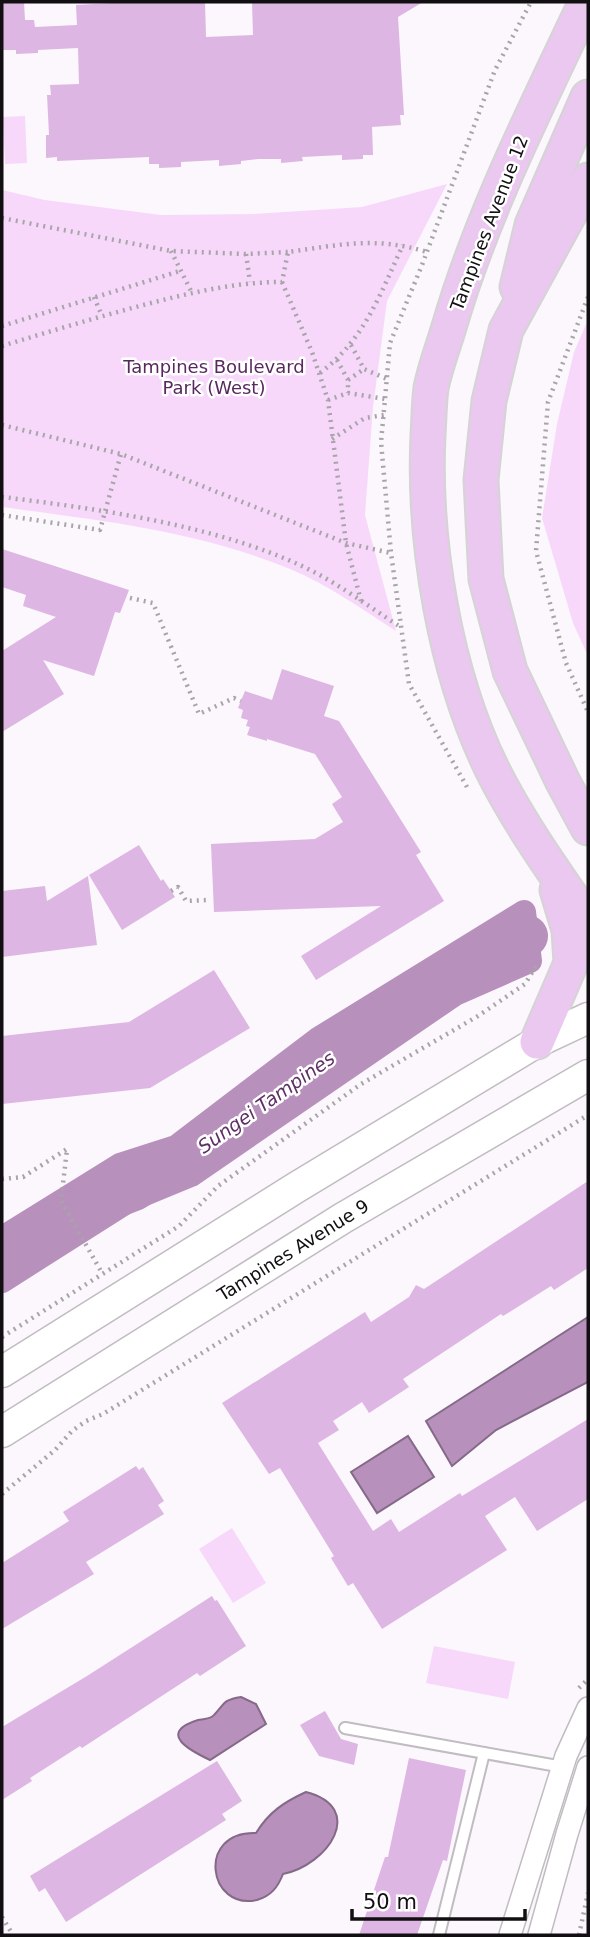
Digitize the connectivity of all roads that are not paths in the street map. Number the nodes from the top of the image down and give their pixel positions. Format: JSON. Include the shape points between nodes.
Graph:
{"nodes":[{"id":1,"x":586,"y":2,"type":"edge"},
{"id":2,"x":588,"y":97,"type":"edge"},
{"id":3,"x":588,"y":180,"type":"edge"},
{"id":4,"x":506,"y":330,"type":"junction"},
{"id":5,"x":588,"y":828,"type":"edge"},
{"id":6,"x":551,"y":867,"type":"junction"},
{"id":7,"x":588,"y":921,"type":"edge"},
{"id":8,"x":588,"y":1018,"type":"edge"},
{"id":9,"x":537,"y":1042,"type":"junction"},
{"id":10,"x":583,"y":1082,"type":"edge"},
{"id":11,"x":2,"y":1372,"type":"edge"},
{"id":12,"x":2,"y":1432,"type":"edge"},
{"id":13,"x":588,"y":1708,"type":"edge"},
{"id":14,"x":345,"y":1728,"type":"dead end"},
{"id":15,"x":484,"y":1752,"type":"junction"},
{"id":16,"x":562,"y":1767,"type":"junction"},
{"id":17,"x":588,"y":1767,"type":"edge"},
{"id":18,"x":439,"y":1935,"type":"edge"},
{"id":19,"x":510,"y":1935,"type":"edge"},
{"id":20,"x":539,"y":1935,"type":"edge"}],
"edges":[{"from":1,"to":6,"type":"main road","name":"Tampines Avenue 12","via":[[524,132],[462,282],[431,388],[426,473],[431,551],[447,637],[472,721],[493,769]]},
{"from":2,"to":4,"type":"main road","via":[[532,225]]},
{"from":3,"to":4,"type":"main road"},
{"from":4,"to":5,"type":"main road","via":[[489,401],[481,480],[486,579],[510,671]]},
{"from":6,"to":7,"type":"main road","name":"Tampines Avenue 12"},
{"from":6,"to":9,"type":"main road","via":[[569,930],[571,963]]},
{"from":8,"to":9,"type":"main road"},
{"from":9,"to":11,"type":"main road"},
{"from":10,"to":12,"type":"main road","name":"Tampines Avenue 9","via":[[343,1218]]},
{"from":13,"to":16,"type":"street"},
{"from":14,"to":15,"type":"lane"},
{"from":15,"to":16,"type":"lane"},
{"from":15,"to":18,"type":"lane"},
{"from":16,"to":19,"type":"street"},
{"from":17,"to":20,"type":"street"}]}
